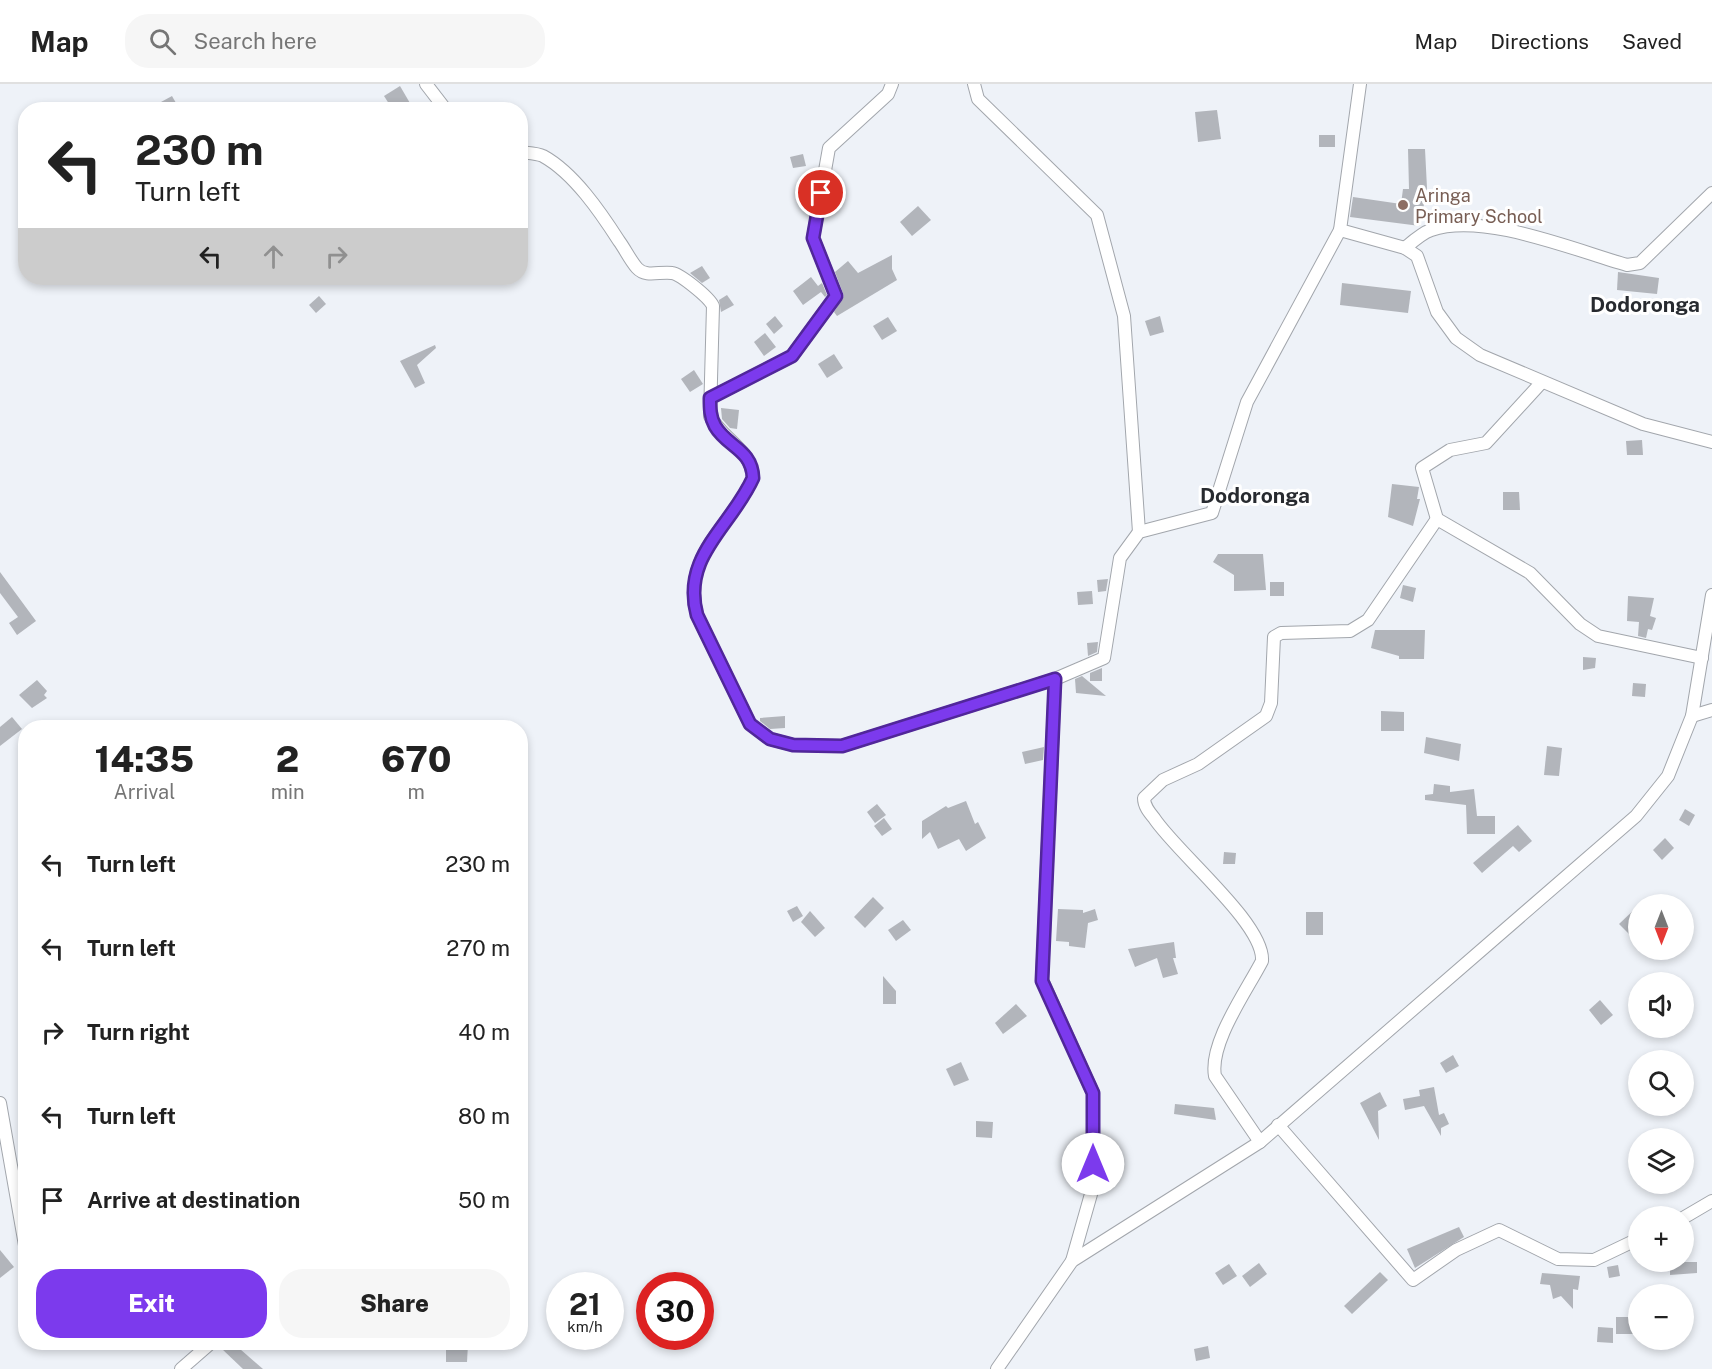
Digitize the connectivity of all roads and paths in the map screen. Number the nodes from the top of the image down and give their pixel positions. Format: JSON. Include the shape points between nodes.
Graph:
{"nodes":[{"id":1,"x":426,"y":84,"type":"edge"},
{"id":2,"x":892,"y":84,"type":"edge"},
{"id":3,"x":974,"y":84,"type":"edge"},
{"id":4,"x":1360,"y":84,"type":"edge"},
{"id":5,"x":440,"y":102,"type":"edge"},
{"id":6,"x":528,"y":153,"type":"edge"},
{"id":7,"x":1712,"y":193,"type":"edge"},
{"id":8,"x":1340,"y":230,"type":"junction"},
{"id":9,"x":1404,"y":248,"type":"junction"},
{"id":10,"x":1541,"y":383,"type":"junction"},
{"id":11,"x":710,"y":398,"type":"junction"},
{"id":12,"x":1712,"y":442,"type":"edge"},
{"id":13,"x":1437,"y":519,"type":"junction"},
{"id":14,"x":1139,"y":532,"type":"junction"},
{"id":15,"x":1712,"y":595,"type":"edge"},
{"id":16,"x":1702,"y":658,"type":"junction"},
{"id":17,"x":1055,"y":679,"type":"junction"},
{"id":18,"x":1712,"y":710,"type":"edge"},
{"id":19,"x":1692,"y":716,"type":"junction"},
{"id":20,"x":0,"y":1103,"type":"edge"},
{"id":21,"x":1278,"y":1125,"type":"junction"},
{"id":22,"x":1260,"y":1142,"type":"junction"},
{"id":23,"x":1712,"y":1202,"type":"edge"},
{"id":24,"x":18,"y":1205,"type":"edge"},
{"id":25,"x":1694,"y":1212,"type":"edge"},
{"id":26,"x":1628,"y":1244,"type":"edge"},
{"id":27,"x":1072,"y":1261,"type":"junction"},
{"id":28,"x":203,"y":1350,"type":"edge"},
{"id":29,"x":181,"y":1369,"type":"edge"},
{"id":30,"x":997,"y":1369,"type":"edge"}],
"edges":[{"from":1,"to":5,"type":"street"},
{"from":2,"to":11,"type":"street","via":[[888,94],[829,148],[813,238],[836,296],[792,356]]},
{"from":3,"to":14,"type":"street","via":[[978,99],[1097,215],[1124,316]]},
{"from":4,"to":8,"type":"street"},
{"from":6,"to":11,"type":"street","via":[[542,155],[596,206],[637,269],[681,276],[709,297],[714,315]]},
{"from":7,"to":9,"type":"street","via":[[1640,263],[1627,265],[1486,225],[1430,230]]},
{"from":8,"to":9,"type":"street"},
{"from":8,"to":14,"type":"street","via":[[1247,402],[1212,513]]},
{"from":9,"to":10,"type":"street","via":[[1417,256],[1437,312],[1456,338],[1480,355]]},
{"from":10,"to":12,"type":"street","via":[[1643,424]]},
{"from":10,"to":13,"type":"street","via":[[1486,443],[1450,450],[1422,468]]},
{"from":11,"to":17,"type":"street","via":[[710,416],[716,428],[751,461],[753,478],[697,564],[693,599],[750,724],[770,739],[793,745],[842,746]]},
{"from":13,"to":16,"type":"street","via":[[1530,573],[1580,624],[1598,636]]},
{"from":13,"to":22,"type":"street","via":[[1360,627],[1350,631],[1281,633],[1274,637],[1271,704],[1266,716],[1198,764],[1163,780],[1144,798],[1162,832],[1237,912],[1263,951],[1262,961],[1218,1044],[1213,1065],[1215,1076]]},
{"from":14,"to":17,"type":"street","via":[[1120,558],[1104,658]]},
{"from":15,"to":16,"type":"street"},
{"from":16,"to":19,"type":"street"},
{"from":17,"to":27,"type":"street","via":[[1042,981],[1093,1093],[1093,1188]]},
{"from":18,"to":19,"type":"street"},
{"from":19,"to":21,"type":"street","via":[[1668,776],[1636,816]]},
{"from":20,"to":24,"type":"street"},
{"from":21,"to":22,"type":"street"},
{"from":21,"to":26,"type":"street","via":[[1413,1280],[1456,1250],[1499,1230],[1558,1259],[1594,1260]]},
{"from":22,"to":27,"type":"street"},
{"from":23,"to":25,"type":"street"},
{"from":27,"to":30,"type":"street"},
{"from":28,"to":29,"type":"street"}]}
